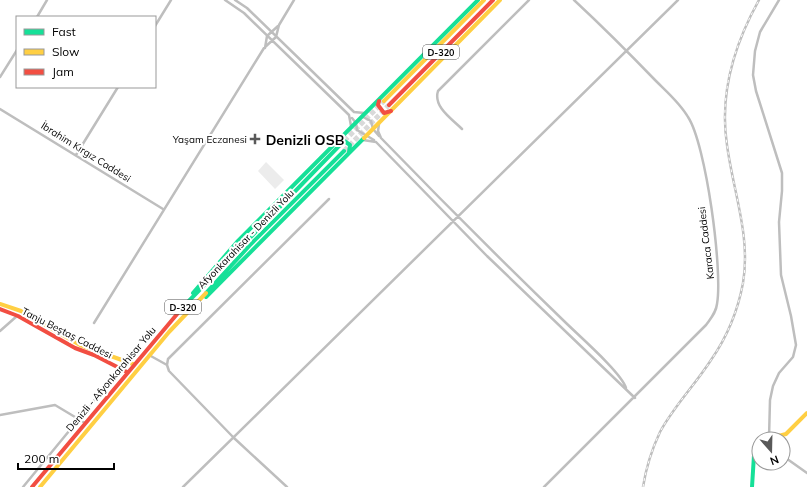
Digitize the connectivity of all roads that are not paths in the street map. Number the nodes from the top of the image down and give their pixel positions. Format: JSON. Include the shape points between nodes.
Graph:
{"nodes":[{"id":1,"x":47,"y":0,"type":"edge"},
{"id":2,"x":171,"y":0,"type":"edge"},
{"id":3,"x":225,"y":0,"type":"edge"},
{"id":4,"x":235,"y":0,"type":"edge"},
{"id":5,"x":294,"y":0,"type":"edge"},
{"id":6,"x":478,"y":0,"type":"edge"},
{"id":7,"x":484,"y":0,"type":"edge"},
{"id":8,"x":493,"y":0,"type":"edge"},
{"id":9,"x":500,"y":0,"type":"edge"},
{"id":10,"x":529,"y":0,"type":"edge"},
{"id":11,"x":574,"y":0,"type":"edge"},
{"id":12,"x":678,"y":0,"type":"edge"},
{"id":13,"x":779,"y":0,"type":"edge"},
{"id":14,"x":38,"y":16,"type":"edge"},
{"id":15,"x":156,"y":24,"type":"edge"},
{"id":16,"x":279,"y":25,"type":"junction"},
{"id":17,"x":271,"y":32,"type":"junction"},
{"id":18,"x":267,"y":36,"type":"junction"},
{"id":19,"x":276,"y":37,"type":"junction"},
{"id":20,"x":272,"y":41,"type":"junction"},
{"id":21,"x":264,"y":48,"type":"junction"},
{"id":22,"x":627,"y":50,"type":"junction"},
{"id":23,"x":16,"y":52,"type":"edge"},
{"id":24,"x":0,"y":77,"type":"edge"},
{"id":25,"x":117,"y":88,"type":"edge"},
{"id":26,"x":382,"y":100,"type":"junction"},
{"id":27,"x":389,"y":105,"type":"tunnel mouth"},
{"id":28,"x":0,"y":109,"type":"edge"},
{"id":29,"x":391,"y":110,"type":"junction"},
{"id":30,"x":354,"y":112,"type":"junction"},
{"id":31,"x":366,"y":113,"type":"junction"},
{"id":32,"x":349,"y":115,"type":"junction"},
{"id":33,"x":362,"y":117,"type":"junction"},
{"id":34,"x":380,"y":122,"type":"junction"},
{"id":35,"x":356,"y":123,"type":"junction"},
{"id":36,"x":351,"y":128,"type":"junction"},
{"id":37,"x":373,"y":128,"type":"junction"},
{"id":38,"x":462,"y":129,"type":"dead end"},
{"id":39,"x":367,"y":135,"type":"junction"},
{"id":40,"x":381,"y":138,"type":"junction"},
{"id":41,"x":361,"y":141,"type":"junction"},
{"id":42,"x":376,"y":142,"type":"junction"},
{"id":43,"x":338,"y":144,"type":"junction"},
{"id":44,"x":344,"y":151,"type":"tunnel mouth"},
{"id":45,"x":349,"y":153,"type":"junction"},
{"id":46,"x":76,"y":155,"type":"junction"},
{"id":47,"x":328,"y":199,"type":"dead end"},
{"id":48,"x":163,"y":209,"type":"junction"},
{"id":49,"x":458,"y":217,"type":"junction"},
{"id":50,"x":452,"y":221,"type":"junction"},
{"id":51,"x":0,"y":304,"type":"edge"},
{"id":52,"x":0,"y":309,"type":"edge"},
{"id":53,"x":21,"y":311,"type":"junction"},
{"id":54,"x":18,"y":316,"type":"junction"},
{"id":55,"x":180,"y":320,"type":"junction"},
{"id":56,"x":94,"y":323,"type":"dead end"},
{"id":57,"x":0,"y":331,"type":"edge"},
{"id":58,"x":149,"y":355,"type":"junction"},
{"id":59,"x":133,"y":364,"type":"junction"},
{"id":60,"x":167,"y":365,"type":"junction"},
{"id":61,"x":120,"y":369,"type":"junction"},
{"id":62,"x":127,"y":372,"type":"junction"},
{"id":63,"x":626,"y":388,"type":"junction"},
{"id":64,"x":635,"y":398,"type":"junction"},
{"id":65,"x":807,"y":413,"type":"edge"},
{"id":66,"x":0,"y":415,"type":"edge"},
{"id":67,"x":79,"y":419,"type":"junction"},
{"id":68,"x":84,"y":423,"type":"junction"},
{"id":69,"x":768,"y":431,"type":"edge"},
{"id":70,"x":789,"y":431,"type":"edge"},
{"id":71,"x":234,"y":438,"type":"junction"},
{"id":72,"x":791,"y":462,"type":"edge"},
{"id":73,"x":753,"y":471,"type":"edge"},
{"id":74,"x":807,"y":473,"type":"edge"},
{"id":75,"x":34,"y":474,"type":"junction"},
{"id":76,"x":39,"y":479,"type":"junction"},
{"id":77,"x":23,"y":487,"type":"edge"},
{"id":78,"x":32,"y":487,"type":"edge"},
{"id":79,"x":40,"y":487,"type":"edge"},
{"id":80,"x":183,"y":487,"type":"edge"},
{"id":81,"x":287,"y":487,"type":"edge"},
{"id":82,"x":544,"y":487,"type":"edge"},
{"id":83,"x":752,"y":487,"type":"edge"}],
"edges":[{"from":1,"to":14,"type":"street"},
{"from":2,"to":15,"type":"street"},
{"from":3,"to":18,"type":"street","via":[[244,13]]},
{"from":4,"to":17,"type":"street"},
{"from":5,"to":16,"type":"street"},
{"from":6,"to":26,"type":"main road"},
{"from":7,"to":26,"type":"main road","number":"D-320"},
{"from":8,"to":27,"type":"main road","number":"D-320"},
{"from":9,"to":29,"type":"main road"},
{"from":10,"to":38,"type":"street","via":[[438,91],[438,104]]},
{"from":11,"to":22,"type":"street","name":"Karaca Caddesi"},
{"from":12,"to":22,"type":"street"},
{"from":13,"to":69,"type":"street","via":[[764,23],[758,38],[753,75],[782,173],[779,222],[781,275],[796,345],[792,357],[779,373],[773,386]]},
{"from":16,"to":17,"type":"street"},
{"from":16,"to":19,"type":"street"},
{"from":17,"to":18,"type":"street"},
{"from":17,"to":19,"type":"street"},
{"from":18,"to":20,"type":"street"},
{"from":18,"to":21,"type":"street"},
{"from":19,"to":20,"type":"street"},
{"from":19,"to":30,"type":"street"},
{"from":20,"to":21,"type":"street"},
{"from":20,"to":32,"type":"street"},
{"from":21,"to":48,"type":"street"},
{"from":22,"to":49,"type":"street"},
{"from":22,"to":64,"type":"street","name":"Karaca Caddesi","via":[[681,107],[694,128],[710,206],[719,273],[714,315]]},
{"from":23,"to":24,"type":"street"},
{"from":25,"to":46,"type":"street"},
{"from":26,"to":29,"type":"main road","via":[[378,105],[381,111],[384,113]]},
{"from":26,"to":31,"type":"main road"},
{"from":28,"to":46,"type":"street","name":"İbrahim Kırgız Caddesi"},
{"from":29,"to":34,"type":"main road"},
{"from":30,"to":31,"type":"street"},
{"from":30,"to":33,"type":"street"},
{"from":31,"to":33,"type":"main road"},
{"from":32,"to":35,"type":"street"},
{"from":32,"to":36,"type":"street"},
{"from":33,"to":35,"type":"main road"},
{"from":33,"to":37,"type":"street","via":[[371,121]]},
{"from":34,"to":37,"type":"main road"},
{"from":34,"to":40,"type":"street","via":[[378,131]]},
{"from":35,"to":36,"type":"main road","name":"Denizli - Afyonkarahisar Yolu"},
{"from":35,"to":39,"type":"street","via":[[357,130]]},
{"from":36,"to":43,"type":"main road","name":"Denizli - Afyonkarahisar Yolu"},
{"from":37,"to":39,"type":"main road"},
{"from":37,"to":40,"type":"street"},
{"from":39,"to":41,"type":"main road"},
{"from":39,"to":42,"type":"street"},
{"from":40,"to":49,"type":"street"},
{"from":41,"to":42,"type":"street","via":[[367,139]]},
{"from":41,"to":45,"type":"main road"},
{"from":42,"to":50,"type":"street"},
{"from":43,"to":45,"type":"main road","via":[[343,140],[348,142]]},
{"from":43,"to":59,"type":"main road","name":"Denizli - Afyonkarahisar Yolu","number":"D-320"},
{"from":44,"to":55,"type":"main road","name":"Afyonkarahisar - Denizli Yolu","number":"D-320"},
{"from":45,"to":55,"type":"main road","via":[[222,282]]},
{"from":46,"to":48,"type":"street","name":"İbrahim Kırgız Caddesi"},
{"from":47,"to":60,"type":"street","via":[[168,359]]},
{"from":48,"to":56,"type":"street"},
{"from":49,"to":50,"type":"street"},
{"from":49,"to":63,"type":"street","via":[[592,348],[621,378]]},
{"from":50,"to":63,"type":"street","via":[[620,386]]},
{"from":50,"to":71,"type":"street"},
{"from":51,"to":53,"type":"main road","name":"Tanju Beştaş Caddesi"},
{"from":52,"to":54,"type":"main road","name":"Tanju Beştaş Caddesi"},
{"from":53,"to":54,"type":"main road"},
{"from":53,"to":59,"type":"main road","name":"Tanju Beştaş Caddesi","via":[[80,345]]},
{"from":54,"to":57,"type":"street"},
{"from":54,"to":61,"type":"main road","name":"Tanju Beştaş Caddesi","via":[[75,348]]},
{"from":55,"to":58,"type":"main road","name":"Afyonkarahisar - Denizli Yolu","number":"D-320"},
{"from":58,"to":60,"type":"street"},
{"from":58,"to":79,"type":"main road","name":"Afyonkarahisar - Denizli Yolu","number":"D-320"},
{"from":59,"to":62,"type":"main road","name":"Denizli - Afyonkarahisar Yolu","number":"D-320"},
{"from":60,"to":71,"type":"street","via":[[169,371]]},
{"from":61,"to":62,"type":"main road","name":"Tanju Beştaş Caddesi"},
{"from":61,"to":67,"type":"street"},
{"from":62,"to":68,"type":"main road","name":"Denizli - Afyonkarahisar Yolu","number":"D-320"},
{"from":63,"to":64,"type":"street"},
{"from":64,"to":82,"type":"street","name":"Karaca Caddesi"},
{"from":65,"to":70,"type":"main road"},
{"from":66,"to":67,"type":"street","via":[[55,405]]},
{"from":67,"to":68,"type":"street"},
{"from":67,"to":75,"type":"street"},
{"from":68,"to":76,"type":"main road","name":"Denizli - Afyonkarahisar Yolu","number":"D-320"},
{"from":71,"to":80,"type":"street"},
{"from":71,"to":81,"type":"street"},
{"from":72,"to":74,"type":"street"},
{"from":73,"to":83,"type":"main road"},
{"from":75,"to":76,"type":"street"},
{"from":75,"to":77,"type":"street"},
{"from":76,"to":78,"type":"main road","name":"Denizli - Afyonkarahisar Yolu","number":"D-320"}]}
